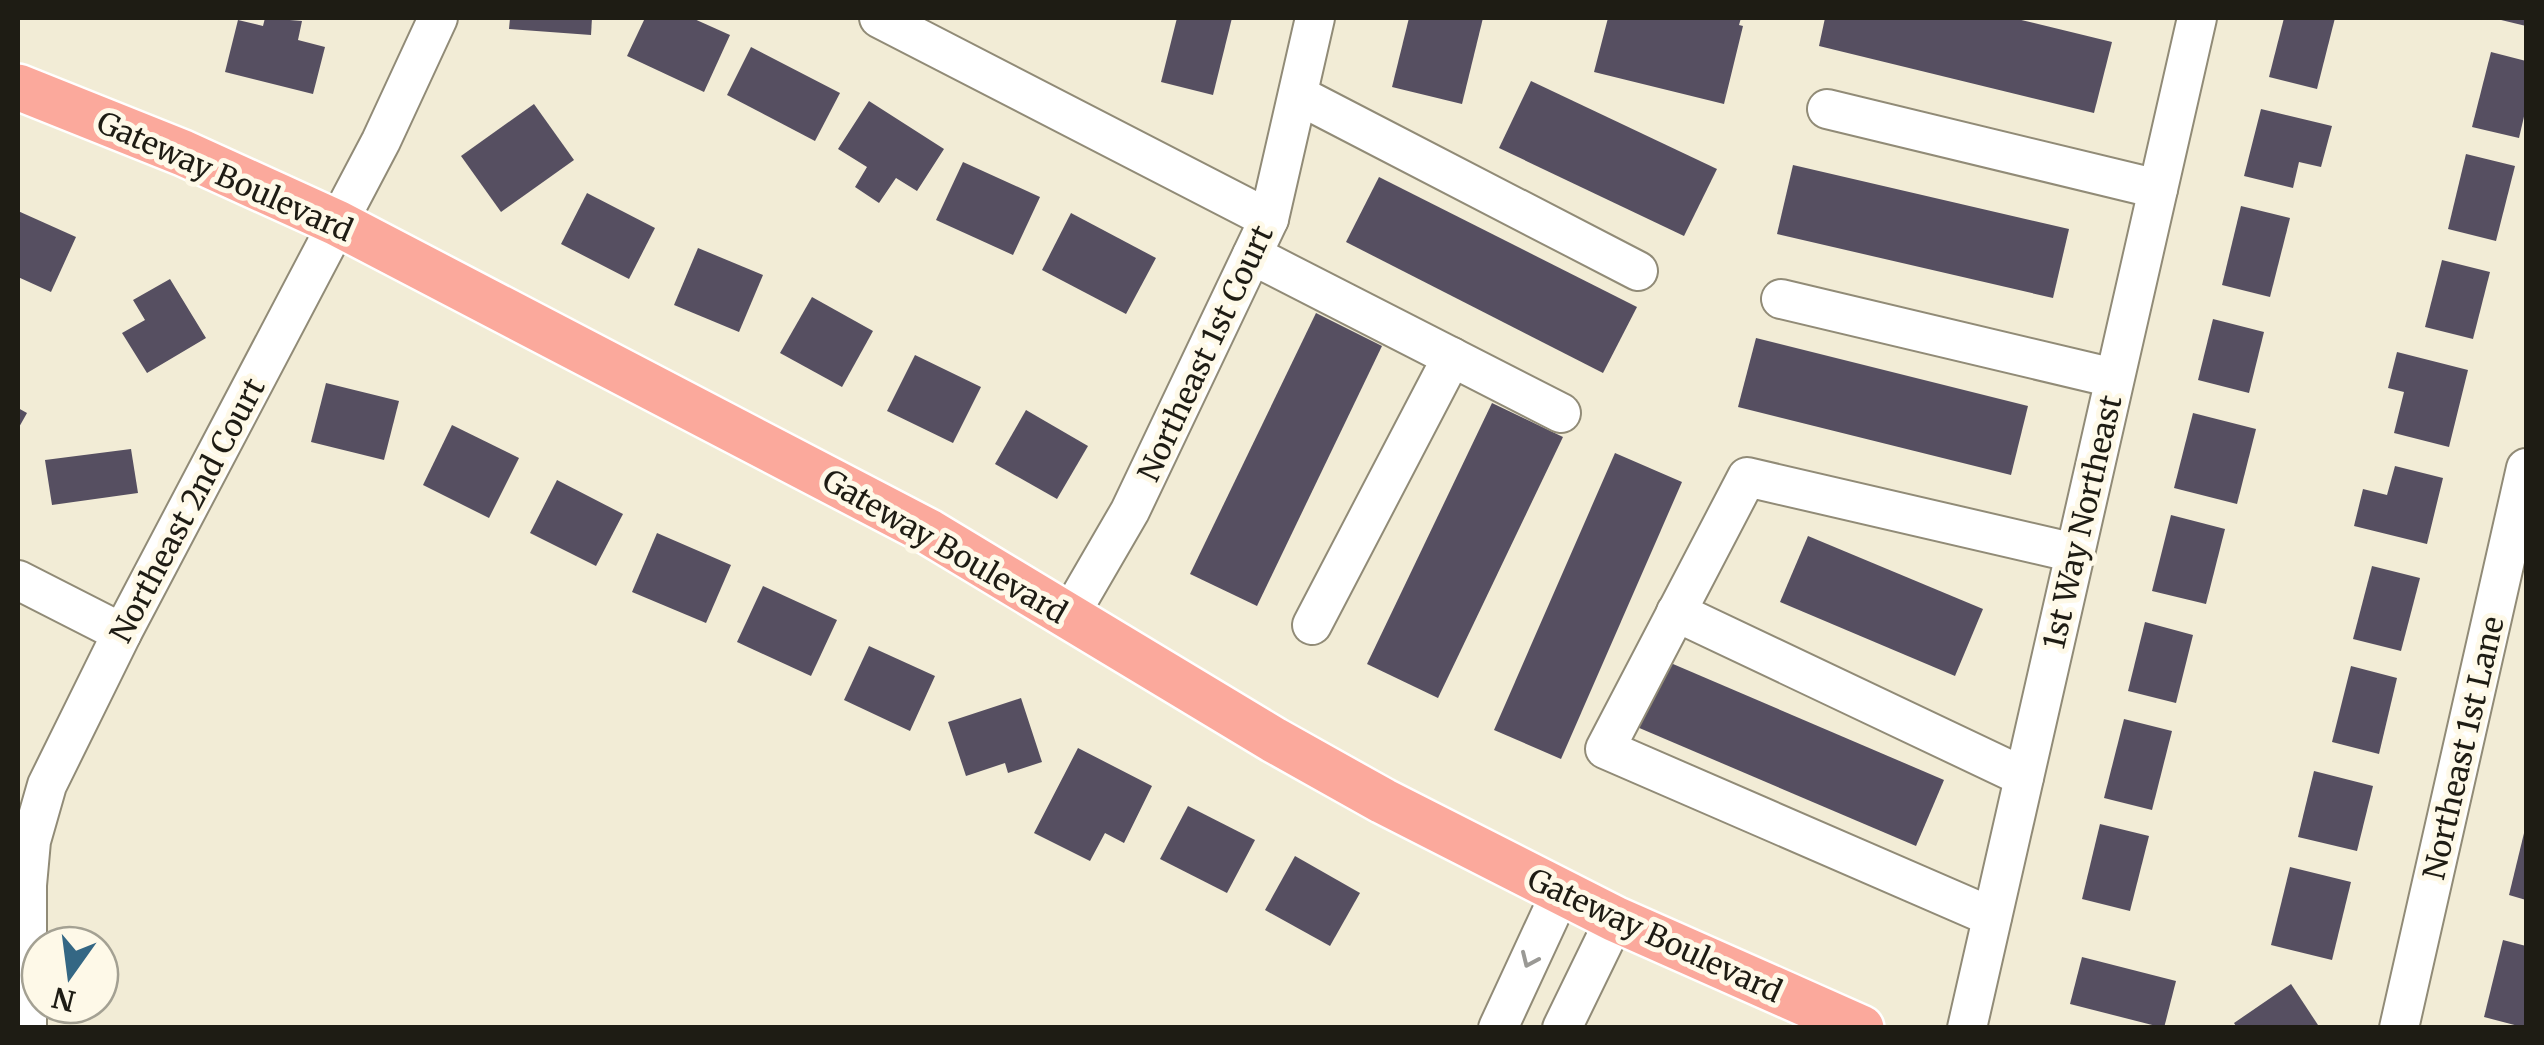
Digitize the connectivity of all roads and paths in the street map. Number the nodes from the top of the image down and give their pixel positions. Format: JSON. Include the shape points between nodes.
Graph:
{"nodes":[{"id":1,"x":438,"y":18,"type":"edge"},
{"id":2,"x":882,"y":18,"type":"edge"},
{"id":3,"x":1315,"y":18,"type":"edge"},
{"id":4,"x":2197,"y":18,"type":"edge"},
{"id":5,"x":18,"y":87,"type":"edge"},
{"id":6,"x":1298,"y":94,"type":"junction"},
{"id":7,"x":1827,"y":109,"type":"dead end"},
{"id":8,"x":2158,"y":190,"type":"junction"},
{"id":9,"x":1269,"y":218,"type":"junction"},
{"id":10,"x":337,"y":223,"type":"junction"},
{"id":11,"x":1252,"y":255,"type":"junction"},
{"id":12,"x":1638,"y":271,"type":"dead end"},
{"id":13,"x":1781,"y":300,"type":"dead end"},
{"id":14,"x":1452,"y":358,"type":"junction"},
{"id":15,"x":2114,"y":378,"type":"junction"},
{"id":16,"x":1561,"y":413,"type":"dead end"},
{"id":17,"x":2526,"y":468,"type":"edge"},
{"id":18,"x":2074,"y":553,"type":"junction"},
{"id":19,"x":18,"y":580,"type":"edge"},
{"id":20,"x":1676,"y":612,"type":"junction"},
{"id":21,"x":1070,"y":616,"type":"junction"},
{"id":22,"x":1312,"y":625,"type":"dead end"},
{"id":23,"x":122,"y":633,"type":"junction"},
{"id":24,"x":2024,"y":777,"type":"junction"},
{"id":25,"x":1561,"y":892,"type":"junction"},
{"id":26,"x":1992,"y":917,"type":"junction"},
{"id":27,"x":1615,"y":919,"type":"junction"},
{"id":28,"x":26,"y":925,"type":"edge"},
{"id":29,"x":1498,"y":1028,"type":"edge"},
{"id":30,"x":1562,"y":1028,"type":"edge"},
{"id":31,"x":1861,"y":1028,"type":"edge"},
{"id":32,"x":1967,"y":1028,"type":"edge"},
{"id":33,"x":2398,"y":1028,"type":"edge"}],
"edges":[{"from":1,"to":10,"type":"street","name":"Northeast 2nd Court"},
{"from":2,"to":9,"type":"street"},
{"from":3,"to":6,"type":"street","name":"Northeast 1st Court"},
{"from":4,"to":8,"type":"street","name":"1st Way Northeast"},
{"from":5,"to":10,"type":"main road","name":"Gateway Boulevard"},
{"from":6,"to":9,"type":"street","name":"Northeast 1st Court"},
{"from":6,"to":12,"type":"street"},
{"from":7,"to":8,"type":"street"},
{"from":8,"to":15,"type":"street","name":"1st Way Northeast"},
{"from":9,"to":11,"type":"street","name":"Northeast 1st Court"},
{"from":10,"to":21,"type":"main road","name":"Gateway Boulevard","via":[[930,532]]},
{"from":10,"to":23,"type":"street","name":"Northeast 2nd Court"},
{"from":11,"to":14,"type":"street"},
{"from":11,"to":21,"type":"street","name":"Northeast 1st Court","via":[[1130,511]]},
{"from":13,"to":15,"type":"street"},
{"from":14,"to":16,"type":"street"},
{"from":14,"to":22,"type":"street"},
{"from":15,"to":18,"type":"street","name":"1st Way Northeast"},
{"from":17,"to":33,"type":"street","name":"Northeast 1st Lane"},
{"from":18,"to":20,"type":"street","via":[[1747,477]]},
{"from":18,"to":24,"type":"street","name":"1st Way Northeast"},
{"from":19,"to":23,"type":"street"},
{"from":20,"to":24,"type":"street"},
{"from":20,"to":26,"type":"street","via":[[1604,749]]},
{"from":21,"to":25,"type":"main road","name":"Gateway Boulevard","via":[[1274,740]]},
{"from":23,"to":28,"type":"street","name":"Northeast 2nd Court","via":[[48,785],[31,842]]},
{"from":24,"to":26,"type":"street","name":"1st Way Northeast"},
{"from":25,"to":27,"type":"main road","name":"Gateway Boulevard"},
{"from":25,"to":29,"type":"street","one_way":true},
{"from":26,"to":32,"type":"street","name":"1st Way Northeast"},
{"from":27,"to":30,"type":"street"},
{"from":27,"to":31,"type":"main road","name":"Gateway Boulevard"}]}
